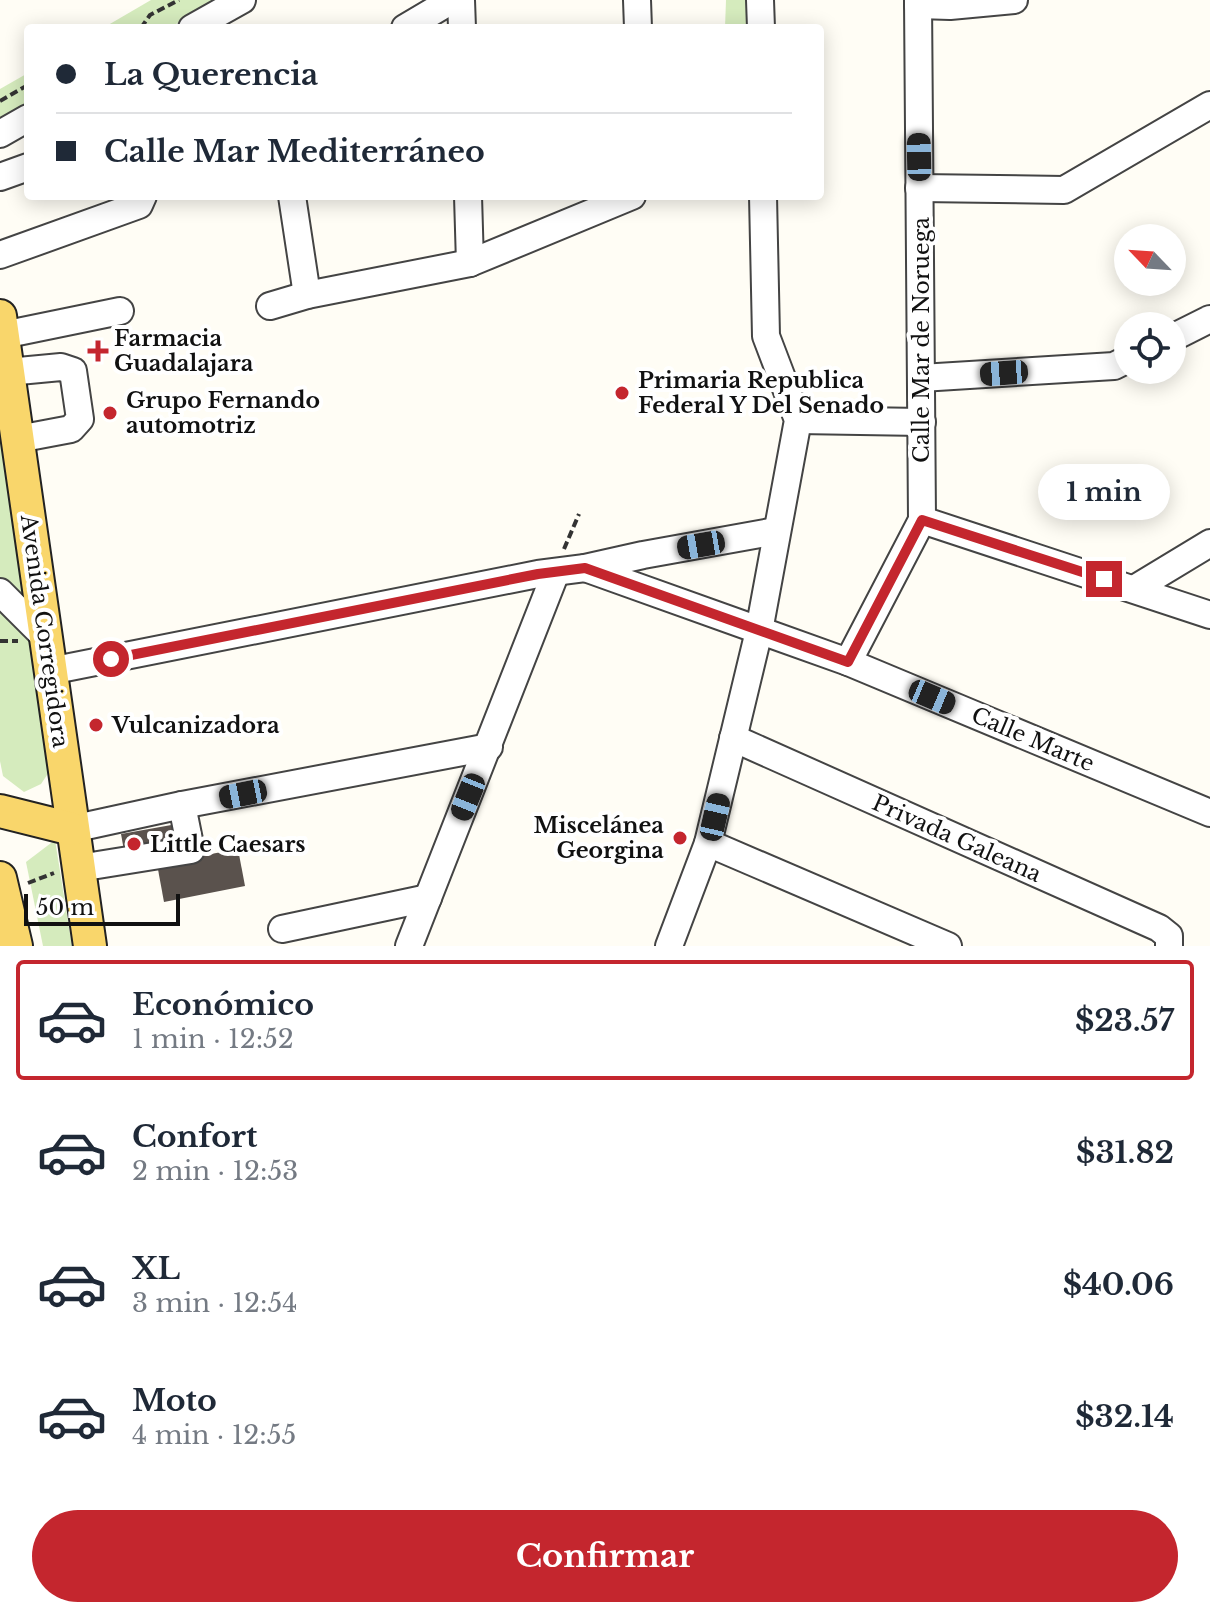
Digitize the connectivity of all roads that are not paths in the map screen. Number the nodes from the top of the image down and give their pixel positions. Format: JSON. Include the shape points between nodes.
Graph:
{"nodes":[{"id":1,"x":242,"y":0,"type":"edge"},
{"id":2,"x":452,"y":0,"type":"edge"},
{"id":3,"x":461,"y":0,"type":"edge"},
{"id":4,"x":637,"y":0,"type":"edge"},
{"id":5,"x":760,"y":0,"type":"edge"},
{"id":6,"x":1014,"y":0,"type":"edge"},
{"id":7,"x":918,"y":2,"type":"edge"},
{"id":8,"x":199,"y":24,"type":"edge"},
{"id":9,"x":412,"y":24,"type":"edge"},
{"id":10,"x":462,"y":24,"type":"edge"},
{"id":11,"x":638,"y":24,"type":"edge"},
{"id":12,"x":761,"y":24,"type":"edge"},
{"id":13,"x":1207,"y":114,"type":"edge"},
{"id":14,"x":24,"y":120,"type":"edge"},
{"id":15,"x":0,"y":134,"type":"edge"},
{"id":16,"x":24,"y":168,"type":"edge"},
{"id":17,"x":0,"y":177,"type":"edge"},
{"id":18,"x":919,"y":188,"type":"junction"},
{"id":19,"x":141,"y":200,"type":"edge"},
{"id":20,"x":293,"y":200,"type":"edge"},
{"id":21,"x":468,"y":200,"type":"edge"},
{"id":22,"x":622,"y":200,"type":"edge"},
{"id":23,"x":763,"y":200,"type":"edge"},
{"id":24,"x":0,"y":255,"type":"edge"},
{"id":25,"x":470,"y":263,"type":"junction"},
{"id":26,"x":307,"y":295,"type":"junction"},
{"id":27,"x":270,"y":306,"type":"dead end"},
{"id":28,"x":120,"y":311,"type":"dead end"},
{"id":29,"x":1210,"y":319,"type":"edge"},
{"id":30,"x":1,"y":326,"type":"edge"},
{"id":31,"x":1186,"y":331,"type":"edge"},
{"id":32,"x":1114,"y":366,"type":"edge"},
{"id":33,"x":8,"y":372,"type":"junction"},
{"id":34,"x":921,"y":378,"type":"junction"},
{"id":35,"x":798,"y":420,"type":"junction"},
{"id":36,"x":922,"y":422,"type":"junction"},
{"id":37,"x":18,"y":439,"type":"junction"},
{"id":38,"x":922,"y":520,"type":"junction"},
{"id":39,"x":776,"y":531,"type":"junction"},
{"id":40,"x":1210,"y":543,"type":"edge"},
{"id":41,"x":35,"y":563,"type":"junction"},
{"id":42,"x":569,"y":570,"type":"junction"},
{"id":43,"x":1134,"y":589,"type":"junction"},
{"id":44,"x":2,"y":594,"type":"edge"},
{"id":45,"x":1210,"y":615,"type":"edge"},
{"id":46,"x":759,"y":631,"type":"junction"},
{"id":47,"x":45,"y":637,"type":"junction"},
{"id":48,"x":848,"y":662,"type":"junction"},
{"id":49,"x":50,"y":671,"type":"junction"},
{"id":50,"x":733,"y":738,"type":"junction"},
{"id":51,"x":489,"y":747,"type":"junction"},
{"id":52,"x":182,"y":805,"type":"junction"},
{"id":53,"x":0,"y":811,"type":"edge"},
{"id":54,"x":1210,"y":813,"type":"edge"},
{"id":55,"x":72,"y":829,"type":"junction"},
{"id":56,"x":708,"y":843,"type":"junction"},
{"id":57,"x":79,"y":870,"type":"junction"},
{"id":58,"x":1,"y":882,"type":"edge"},
{"id":59,"x":428,"y":898,"type":"junction"},
{"id":60,"x":282,"y":929,"type":"dead end"},
{"id":61,"x":16,"y":946,"type":"edge"},
{"id":62,"x":90,"y":946,"type":"edge"},
{"id":63,"x":409,"y":946,"type":"edge"},
{"id":64,"x":669,"y":946,"type":"edge"},
{"id":65,"x":948,"y":946,"type":"edge"},
{"id":66,"x":1169,"y":946,"type":"edge"}],
"edges":[{"from":1,"to":8,"type":"street"},
{"from":2,"to":9,"type":"street"},
{"from":3,"to":10,"type":"street"},
{"from":4,"to":11,"type":"street"},
{"from":5,"to":12,"type":"street"},
{"from":6,"to":7,"type":"street","via":[[950,6]]},
{"from":7,"to":18,"type":"street","name":"Calle Mar de Noruega"},
{"from":13,"to":18,"type":"street","via":[[1064,190]]},
{"from":14,"to":15,"type":"street"},
{"from":16,"to":17,"type":"street"},
{"from":18,"to":34,"type":"street","name":"Calle Mar de Noruega"},
{"from":19,"to":24,"type":"street"},
{"from":20,"to":26,"type":"street"},
{"from":21,"to":25,"type":"street"},
{"from":22,"to":25,"type":"street"},
{"from":23,"to":35,"type":"street","via":[[766,336]]},
{"from":25,"to":26,"type":"street"},
{"from":26,"to":27,"type":"street"},
{"from":28,"to":30,"type":"street"},
{"from":29,"to":31,"type":"street"},
{"from":30,"to":33,"type":"main road","name":"Avenida Corregidora"},
{"from":32,"to":34,"type":"street"},
{"from":33,"to":37,"type":"main road","name":"Avenida Corregidora"},
{"from":33,"to":37,"type":"street","via":[[61,367],[73,371],[80,419],[71,429]]},
{"from":34,"to":36,"type":"street","name":"Calle Mar de Noruega"},
{"from":35,"to":36,"type":"street"},
{"from":35,"to":39,"type":"street"},
{"from":36,"to":38,"type":"street","name":"Calle Mar de Noruega"},
{"from":37,"to":41,"type":"main road","name":"Avenida Corregidora"},
{"from":38,"to":43,"type":"street"},
{"from":38,"to":48,"type":"street","name":"Calle Mar de Noruega"},
{"from":39,"to":42,"type":"street"},
{"from":39,"to":46,"type":"street"},
{"from":40,"to":43,"type":"street"},
{"from":41,"to":44,"type":"street","via":[[21,583]]},
{"from":41,"to":47,"type":"main road","name":"Avenida Corregidora"},
{"from":42,"to":46,"type":"street","name":"Calle Marte"},
{"from":42,"to":49,"type":"street"},
{"from":42,"to":51,"type":"street"},
{"from":43,"to":45,"type":"street"},
{"from":44,"to":47,"type":"street"},
{"from":46,"to":48,"type":"street","name":"Calle Marte"},
{"from":46,"to":50,"type":"street"},
{"from":47,"to":49,"type":"main road","name":"Avenida Corregidora"},
{"from":48,"to":54,"type":"street","name":"Calle Marte"},
{"from":49,"to":55,"type":"main road","name":"Avenida Corregidora"},
{"from":50,"to":56,"type":"street"},
{"from":50,"to":66,"type":"street","name":"Privada Galeana","via":[[1159,928],[1169,936]]},
{"from":51,"to":52,"type":"street"},
{"from":51,"to":59,"type":"street"},
{"from":52,"to":55,"type":"street"},
{"from":52,"to":57,"type":"street","via":[[191,850]]},
{"from":53,"to":55,"type":"main road"},
{"from":55,"to":57,"type":"main road","name":"Avenida Corregidora"},
{"from":56,"to":64,"type":"street"},
{"from":56,"to":65,"type":"street"},
{"from":57,"to":62,"type":"main road","name":"Avenida Corregidora"},
{"from":58,"to":61,"type":"main road"},
{"from":59,"to":60,"type":"street"},
{"from":59,"to":63,"type":"street"}]}
